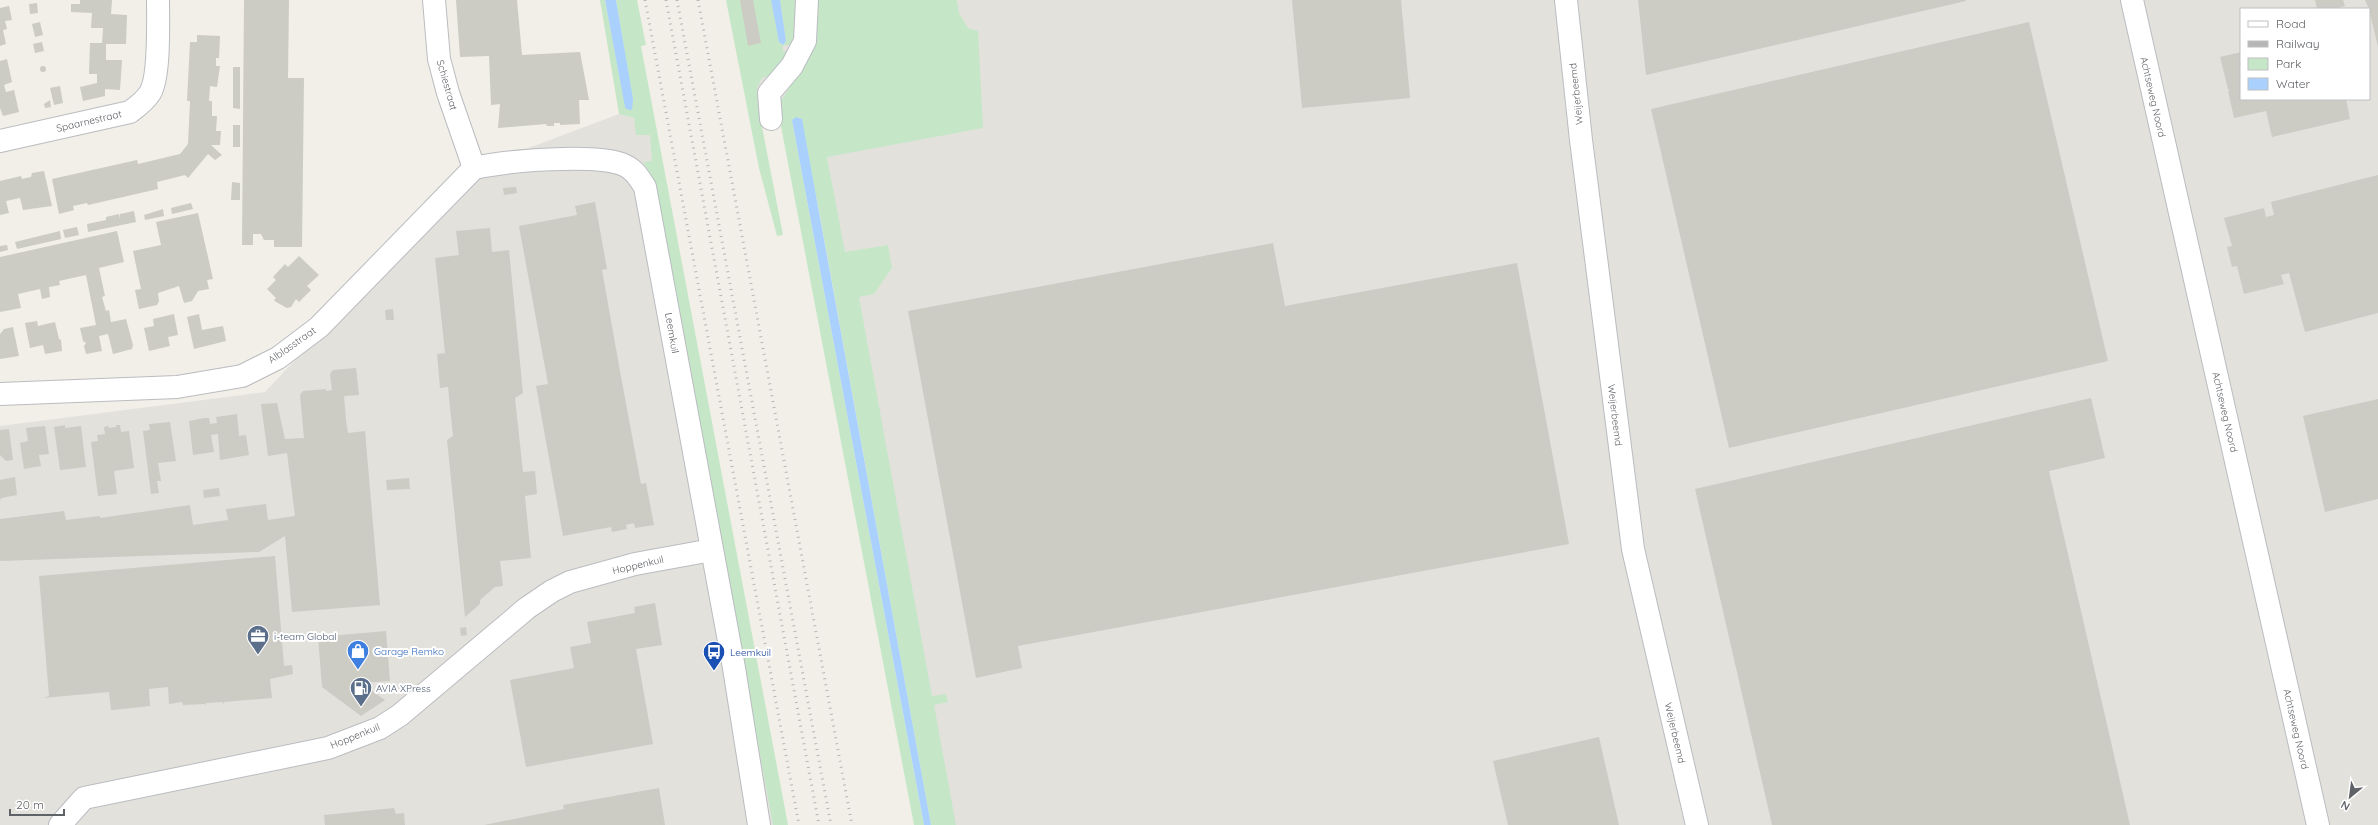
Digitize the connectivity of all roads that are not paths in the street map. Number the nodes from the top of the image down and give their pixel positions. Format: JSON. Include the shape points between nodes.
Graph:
{"nodes":[{"id":1,"x":158,"y":0,"type":"edge"},
{"id":2,"x":434,"y":0,"type":"edge"},
{"id":3,"x":807,"y":0,"type":"edge"},
{"id":4,"x":1566,"y":0,"type":"edge"},
{"id":5,"x":2132,"y":0,"type":"edge"},
{"id":6,"x":770,"y":120,"type":"dead end"},
{"id":7,"x":0,"y":141,"type":"edge"},
{"id":8,"x":474,"y":168,"type":"junction"},
{"id":9,"x":0,"y":394,"type":"edge"},
{"id":10,"x":712,"y":550,"type":"junction"},
{"id":11,"x":60,"y":825,"type":"edge"},
{"id":12,"x":759,"y":825,"type":"edge"},
{"id":13,"x":1697,"y":825,"type":"edge"},
{"id":14,"x":2318,"y":825,"type":"edge"}],
"edges":[{"from":1,"to":7,"type":"street","name":"Spaarnestraat","via":[[155,78],[151,91],[143,102],[130,112]]},
{"from":2,"to":8,"type":"street","name":"Schiestraat","via":[[439,59]]},
{"from":3,"to":6,"type":"street","via":[[805,40],[792,66],[769,93]]},
{"from":4,"to":13,"type":"street","name":"Weijerbeemd","via":[[1581,140],[1633,549]]},
{"from":5,"to":14,"type":"street","name":"Achtseweg Noord"},
{"from":8,"to":9,"type":"street","name":"Alblasstraat","via":[[319,326],[278,358],[242,376],[177,387]]},
{"from":8,"to":10,"type":"street","name":"Leemkuil","via":[[492,164],[591,158],[609,160],[636,173],[645,187]]},
{"from":10,"to":11,"type":"street","name":"Hoppenkuil","via":[[635,564],[570,582],[552,591],[527,608],[400,715],[380,728],[328,748],[84,798]]},
{"from":10,"to":12,"type":"street","name":"Leemkuil"}]}
